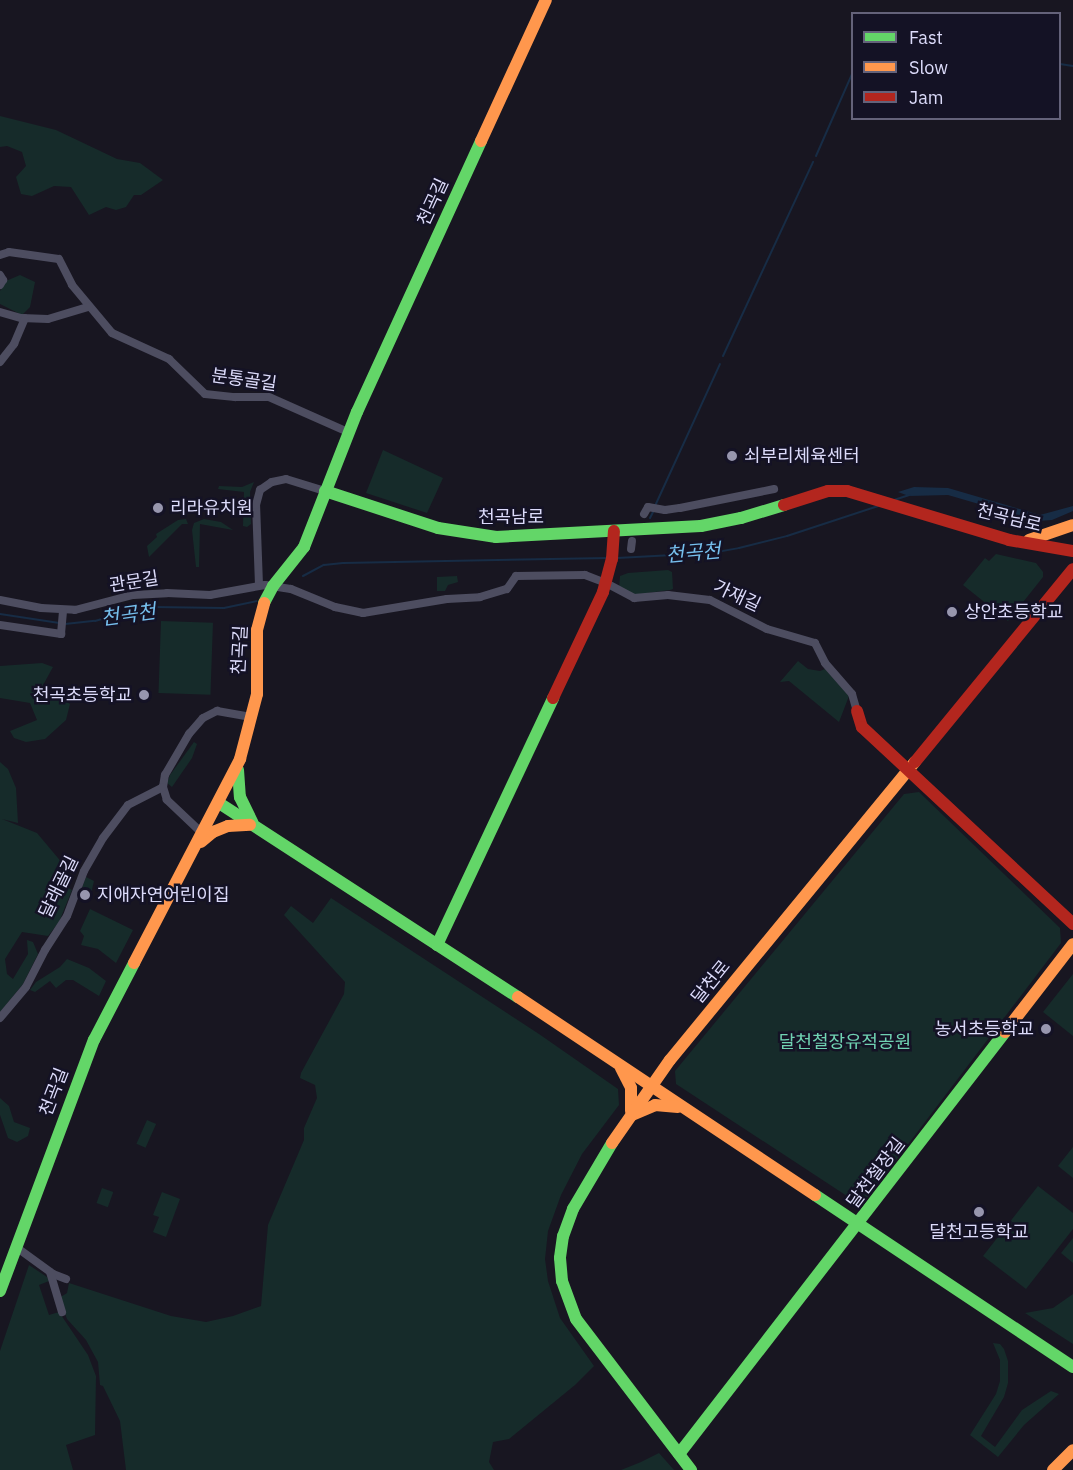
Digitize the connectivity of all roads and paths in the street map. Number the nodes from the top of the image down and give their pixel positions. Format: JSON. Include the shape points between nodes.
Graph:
{"nodes":[{"id":1,"x":546,"y":0,"type":"edge"},
{"id":2,"x":0,"y":255,"type":"edge"},
{"id":3,"x":0,"y":275,"type":"edge"},
{"id":4,"x":0,"y":285,"type":"edge"},
{"id":5,"x":88,"y":307,"type":"junction"},
{"id":6,"x":0,"y":312,"type":"edge"},
{"id":7,"x":25,"y":318,"type":"junction"},
{"id":8,"x":0,"y":362,"type":"edge"},
{"id":9,"x":348,"y":432,"type":"junction"},
{"id":10,"x":774,"y":489,"type":"dead end"},
{"id":11,"x":325,"y":491,"type":"junction"},
{"id":12,"x":645,"y":514,"type":"dead end"},
{"id":13,"x":1073,"y":525,"type":"edge"},
{"id":14,"x":614,"y":531,"type":"junction"},
{"id":15,"x":1018,"y":542,"type":"junction"},
{"id":16,"x":1073,"y":551,"type":"edge"},
{"id":17,"x":1073,"y":569,"type":"edge"},
{"id":18,"x":608,"y":577,"type":"junction"},
{"id":19,"x":259,"y":585,"type":"junction"},
{"id":20,"x":273,"y":586,"type":"junction"},
{"id":21,"x":0,"y":600,"type":"edge"},
{"id":22,"x":62,"y":613,"type":"junction"},
{"id":23,"x":0,"y":624,"type":"edge"},
{"id":24,"x":857,"y":711,"type":"joint"},
{"id":25,"x":252,"y":717,"type":"junction"},
{"id":26,"x":240,"y":759,"type":"junction"},
{"id":27,"x":910,"y":769,"type":"junction"},
{"id":28,"x":163,"y":787,"type":"junction"},
{"id":29,"x":219,"y":803,"type":"junction"},
{"id":30,"x":256,"y":827,"type":"junction"},
{"id":31,"x":203,"y":834,"type":"junction"},
{"id":32,"x":196,"y":847,"type":"junction"},
{"id":33,"x":1073,"y":924,"type":"edge"},
{"id":34,"x":1073,"y":944,"type":"edge"},
{"id":35,"x":437,"y":945,"type":"junction"},
{"id":36,"x":0,"y":1018,"type":"edge"},
{"id":37,"x":615,"y":1062,"type":"junction"},
{"id":38,"x":650,"y":1086,"type":"junction"},
{"id":39,"x":688,"y":1111,"type":"junction"},
{"id":40,"x":628,"y":1117,"type":"junction"},
{"id":41,"x":859,"y":1224,"type":"junction"},
{"id":42,"x":16,"y":1247,"type":"junction"},
{"id":43,"x":50,"y":1272,"type":"junction"},
{"id":44,"x":66,"y":1279,"type":"dead end"},
{"id":45,"x":0,"y":1291,"type":"edge"},
{"id":46,"x":62,"y":1312,"type":"dead end"},
{"id":47,"x":1071,"y":1367,"type":"edge"},
{"id":48,"x":1073,"y":1450,"type":"edge"},
{"id":49,"x":679,"y":1455,"type":"junction"},
{"id":50,"x":691,"y":1470,"type":"edge"},
{"id":51,"x":1053,"y":1470,"type":"edge"}],
"edges":[{"from":1,"to":9,"type":"street","name":"천곡길"},
{"from":2,"to":5,"type":"street","name":"분통골길","via":[[9,252],[59,259]]},
{"from":3,"to":4,"type":"street"},
{"from":5,"to":7,"type":"street","via":[[48,320]]},
{"from":5,"to":9,"type":"street","name":"분통골길","via":[[112,333],[169,359],[205,394],[269,397]]},
{"from":6,"to":7,"type":"street"},
{"from":7,"to":8,"type":"street","via":[[14,344]]},
{"from":9,"to":11,"type":"street","name":"천곡길"},
{"from":10,"to":12,"type":"street","via":[[680,508],[648,507]]},
{"from":11,"to":14,"type":"street","name":"천곡남로","via":[[474,536]]},
{"from":11,"to":19,"type":"street","name":"천곡남로","via":[[286,479],[260,490],[256,505]]},
{"from":11,"to":20,"type":"street","name":"천곡길","via":[[304,547]]},
{"from":13,"to":15,"type":"street","via":[[1042,538]]},
{"from":14,"to":15,"type":"street","name":"천곡남로","via":[[726,522],[828,491],[847,491]]},
{"from":14,"to":18,"type":"street"},
{"from":15,"to":16,"type":"street","name":"천곡남로"},
{"from":17,"to":27,"type":"street","name":"달천로"},
{"from":18,"to":20,"type":"street","name":"가재길","via":[[518,575],[507,589],[480,597],[363,613]]},
{"from":18,"to":24,"type":"street","name":"가재길","via":[[634,598],[668,595],[710,600],[766,629],[815,644],[831,671],[852,694]]},
{"from":18,"to":35,"type":"street"},
{"from":19,"to":20,"type":"street","name":"관문길"},
{"from":19,"to":22,"type":"street","name":"관문길","via":[[210,595],[133,595]]},
{"from":20,"to":25,"type":"street","name":"천곡길","via":[[257,630],[257,694]]},
{"from":21,"to":22,"type":"street","name":"관문길"},
{"from":22,"to":23,"type":"street","via":[[60,634]]},
{"from":24,"to":27,"type":"street","name":"가재길","via":[[862,727]]},
{"from":25,"to":26,"type":"street","name":"천곡길"},
{"from":25,"to":28,"type":"street","via":[[217,711],[203,718],[181,747],[165,775]]},
{"from":26,"to":29,"type":"street","name":"천곡길"},
{"from":26,"to":30,"type":"street","via":[[240,797]]},
{"from":27,"to":33,"type":"street","name":"가재길"},
{"from":27,"to":38,"type":"street","name":"달천로"},
{"from":28,"to":31,"type":"street","via":[[171,805]]},
{"from":28,"to":36,"type":"street","name":"달래골길","via":[[128,805],[103,838],[84,871],[67,916],[26,987]]},
{"from":29,"to":30,"type":"street","name":"달천철장길"},
{"from":29,"to":31,"type":"street","name":"천곡길"},
{"from":30,"to":32,"type":"street","via":[[228,825]]},
{"from":30,"to":35,"type":"street","name":"달천철장길"},
{"from":31,"to":32,"type":"street","name":"천곡길"},
{"from":32,"to":42,"type":"street","name":"천곡길","via":[[90,1051]]},
{"from":34,"to":41,"type":"street","name":"달천철장길"},
{"from":35,"to":37,"type":"street","name":"달천철장길"},
{"from":37,"to":38,"type":"street","name":"달천철장길"},
{"from":37,"to":40,"type":"street","via":[[631,1088],[633,1102]]},
{"from":38,"to":39,"type":"street","name":"달천철장길"},
{"from":38,"to":40,"type":"street","name":"달천로"},
{"from":39,"to":40,"type":"street","via":[[655,1105]]},
{"from":39,"to":41,"type":"street","name":"달천철장길"},
{"from":40,"to":49,"type":"street","name":"달천로","via":[[591,1173],[570,1216],[561,1246],[561,1275],[583,1330]]},
{"from":41,"to":47,"type":"street"},
{"from":41,"to":49,"type":"street"},
{"from":42,"to":43,"type":"street"},
{"from":42,"to":45,"type":"street","name":"천곡길"},
{"from":43,"to":44,"type":"street"},
{"from":43,"to":46,"type":"street"},
{"from":48,"to":51,"type":"street"},
{"from":49,"to":50,"type":"street","name":"달천로"}]}
